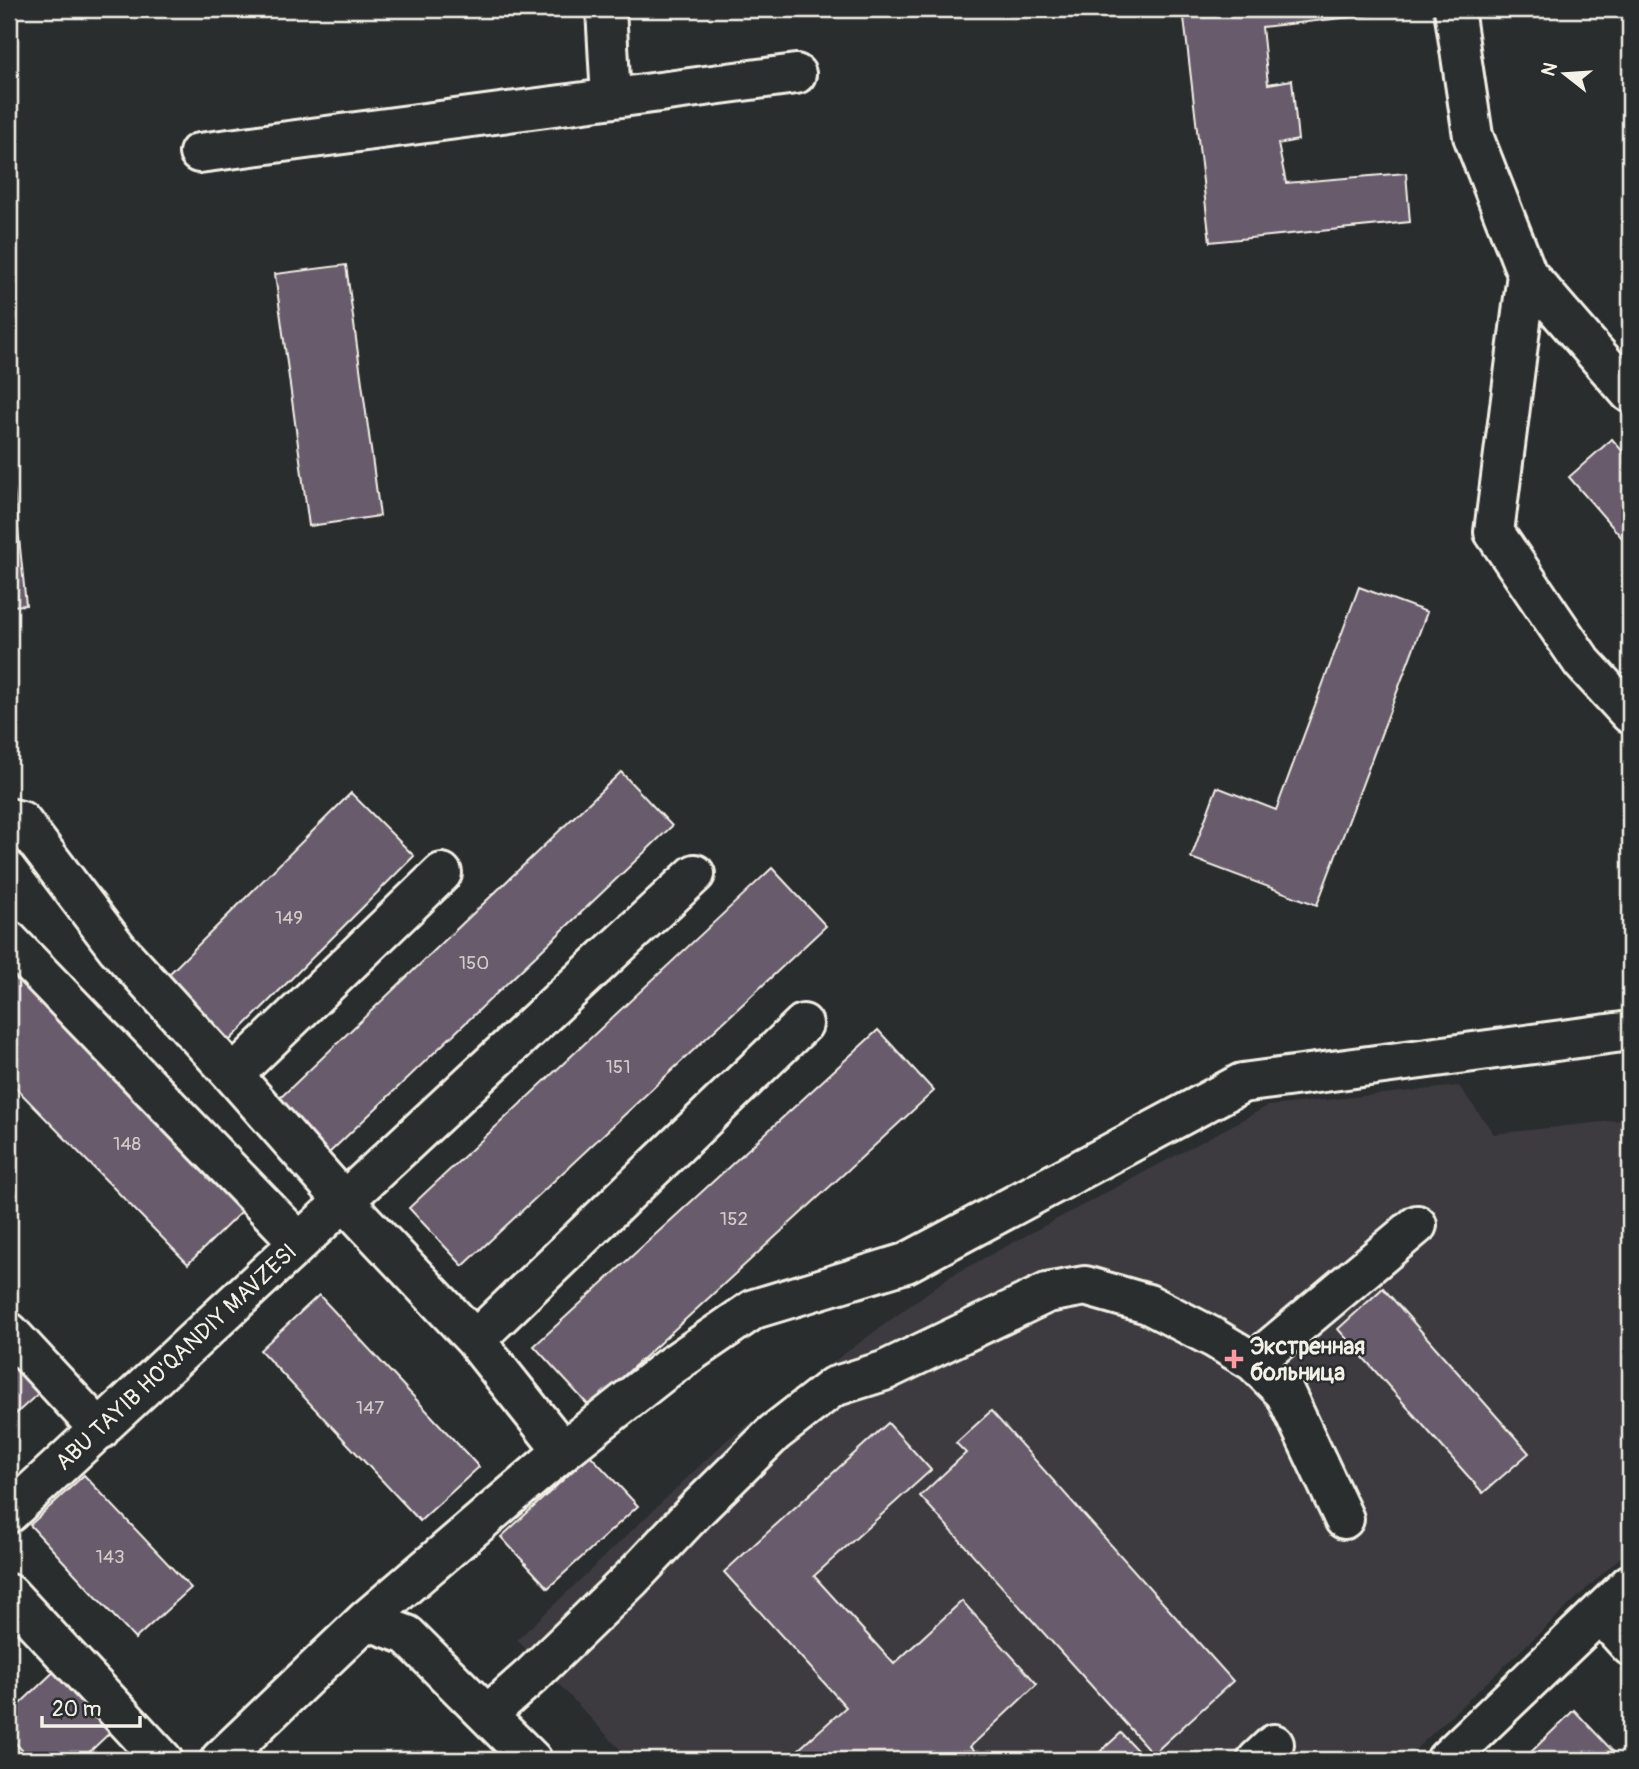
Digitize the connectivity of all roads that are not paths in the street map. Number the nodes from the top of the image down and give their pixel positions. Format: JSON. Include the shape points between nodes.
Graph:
{"nodes":[{"id":1,"x":606,"y":9,"type":"edge"},
{"id":2,"x":1454,"y":9,"type":"edge"},
{"id":3,"x":796,"y":74,"type":"dead end"},
{"id":4,"x":611,"y":98,"type":"junction"},
{"id":5,"x":199,"y":153,"type":"dead end"},
{"id":6,"x":1527,"y":275,"type":"junction"},
{"id":7,"x":1630,"y":393,"type":"edge"},
{"id":8,"x":1630,"y":714,"type":"edge"},
{"id":9,"x":9,"y":818,"type":"edge"},
{"id":10,"x":442,"y":873,"type":"dead end"},
{"id":11,"x":695,"y":874,"type":"dead end"},
{"id":12,"x":9,"y":941,"type":"edge"},
{"id":13,"x":803,"y":1024,"type":"dead end"},
{"id":14,"x":1630,"y":1031,"type":"edge"},
{"id":15,"x":233,"y":1075,"type":"junction"},
{"id":16,"x":345,"y":1202,"type":"junction"},
{"id":17,"x":1417,"y":1225,"type":"dead end"},
{"id":18,"x":299,"y":1242,"type":"junction"},
{"id":19,"x":9,"y":1332,"type":"edge"},
{"id":20,"x":475,"y":1340,"type":"junction"},
{"id":21,"x":1254,"y":1362,"type":"junction"},
{"id":22,"x":100,"y":1430,"type":"junction"},
{"id":23,"x":563,"y":1451,"type":"junction"},
{"id":24,"x":9,"y":1513,"type":"edge"},
{"id":25,"x":1343,"y":1519,"type":"dead end"},
{"id":26,"x":1630,"y":1584,"type":"edge"},
{"id":27,"x":9,"y":1594,"type":"edge"},
{"id":28,"x":1600,"y":1613,"type":"junction"},
{"id":29,"x":366,"y":1620,"type":"junction"},
{"id":30,"x":1630,"y":1646,"type":"edge"},
{"id":31,"x":487,"y":1715,"type":"junction"},
{"id":32,"x":1460,"y":1756,"type":"edge"},
{"id":33,"x":163,"y":1760,"type":"edge"},
{"id":34,"x":220,"y":1760,"type":"edge"},
{"id":35,"x":532,"y":1760,"type":"edge"}],
"edges":[{"from":1,"to":4,"type":"street"},
{"from":2,"to":6,"type":"street","via":[[1473,136]]},
{"from":3,"to":4,"type":"street"},
{"from":4,"to":5,"type":"street"},
{"from":6,"to":7,"type":"street"},
{"from":6,"to":8,"type":"street","via":[[1494,532],[1583,662]]},
{"from":9,"to":15,"type":"street","via":[[21,821],[117,948]]},
{"from":10,"to":15,"type":"street"},
{"from":11,"to":16,"type":"street","name":"ABU TAYIB HO'QANDIY MAVZESI"},
{"from":12,"to":18,"type":"street"},
{"from":13,"to":20,"type":"street"},
{"from":14,"to":23,"type":"street","via":[[1242,1083],[906,1263],[754,1309],[668,1368]]},
{"from":15,"to":16,"type":"street"},
{"from":16,"to":18,"type":"street","name":"ABU TAYIB HO'QANDIY MAVZESI"},
{"from":16,"to":20,"type":"street"},
{"from":17,"to":21,"type":"street"},
{"from":18,"to":22,"type":"street","name":"ABU TAYIB HO'QANDIY MAVZESI"},
{"from":19,"to":22,"type":"street"},
{"from":20,"to":23,"type":"street"},
{"from":21,"to":25,"type":"street","via":[[1285,1393]]},
{"from":21,"to":31,"type":"street","via":[[1148,1304],[1085,1286],[1047,1293],[884,1371],[833,1387],[774,1433]]},
{"from":22,"to":24,"type":"street","name":"ABU TAYIB HO'QANDIY MAVZESI"},
{"from":23,"to":29,"type":"street"},
{"from":26,"to":28,"type":"street"},
{"from":27,"to":33,"type":"street"},
{"from":28,"to":30,"type":"street"},
{"from":28,"to":32,"type":"street"},
{"from":29,"to":31,"type":"street","via":[[407,1635]]},
{"from":29,"to":34,"type":"street"},
{"from":31,"to":35,"type":"street"}]}
